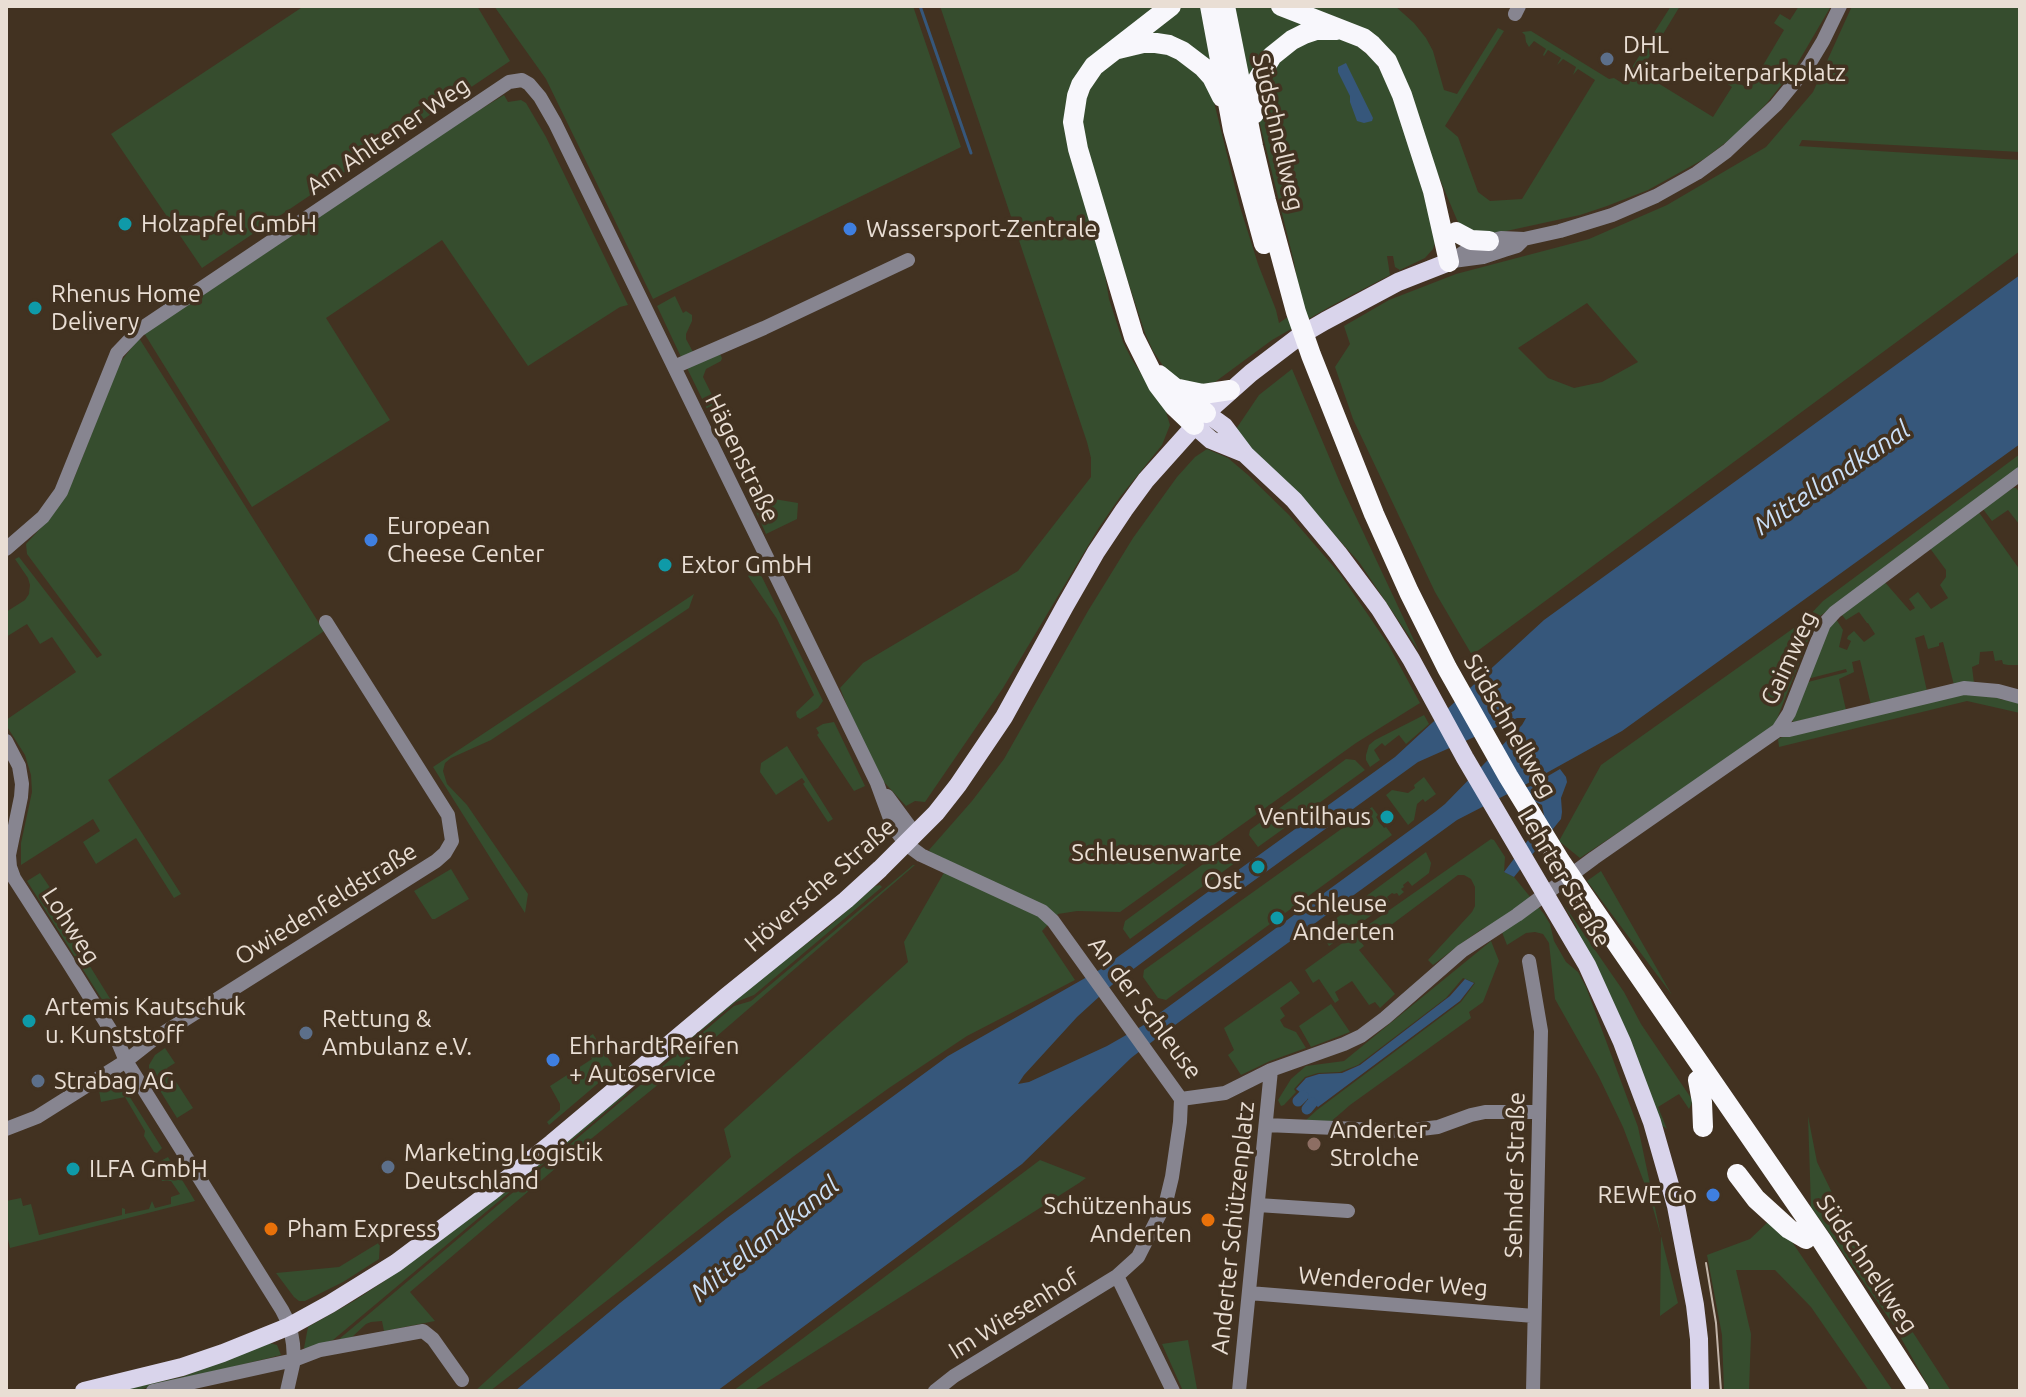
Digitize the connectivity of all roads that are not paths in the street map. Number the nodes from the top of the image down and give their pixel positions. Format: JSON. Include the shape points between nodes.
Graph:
{"nodes":[{"id":1,"x":1171,"y":6,"type":"edge"},
{"id":2,"x":1210,"y":6,"type":"edge"},
{"id":3,"x":1225,"y":6,"type":"edge"},
{"id":4,"x":1281,"y":6,"type":"edge"},
{"id":5,"x":1840,"y":6,"type":"edge"},
{"id":6,"x":1342,"y":30,"type":"junction"},
{"id":7,"x":1114,"y":50,"type":"junction"},
{"id":8,"x":522,"y":80,"type":"joint"},
{"id":9,"x":1233,"y":130,"type":"junction"},
{"id":10,"x":1253,"y":146,"type":"junction"},
{"id":11,"x":1433,"y":191,"type":"junction"},
{"id":12,"x":1456,"y":232,"type":"junction"},
{"id":13,"x":1524,"y":239,"type":"junction"},
{"id":14,"x":1489,"y":241,"type":"junction"},
{"id":15,"x":908,"y":260,"type":"dead end"},
{"id":16,"x":1449,"y":262,"type":"junction"},
{"id":17,"x":1291,"y":315,"type":"junction"},
{"id":18,"x":674,"y":367,"type":"junction"},
{"id":19,"x":1149,"y":367,"type":"junction"},
{"id":20,"x":1177,"y":388,"type":"junction"},
{"id":21,"x":1230,"y":390,"type":"junction"},
{"id":22,"x":1200,"y":419,"type":"junction"},
{"id":23,"x":2020,"y":474,"type":"edge"},
{"id":24,"x":6,"y":549,"type":"edge"},
{"id":25,"x":326,"y":622,"type":"dead end"},
{"id":26,"x":1435,"y":674,"type":"junction"},
{"id":27,"x":2020,"y":697,"type":"edge"},
{"id":28,"x":1778,"y":730,"type":"junction"},
{"id":29,"x":6,"y":741,"type":"edge"},
{"id":30,"x":1636,"y":829,"type":"joint"},
{"id":31,"x":910,"y":839,"type":"junction"},
{"id":32,"x":1569,"y":899,"type":"junction"},
{"id":33,"x":1529,"y":961,"type":"dead end"},
{"id":34,"x":126,"y":1061,"type":"junction"},
{"id":35,"x":1271,"y":1070,"type":"junction"},
{"id":36,"x":1704,"y":1079,"type":"junction"},
{"id":37,"x":1734,"y":1096,"type":"dead end"},
{"id":38,"x":1181,"y":1099,"type":"junction"},
{"id":39,"x":1539,"y":1112,"type":"junction"},
{"id":40,"x":1266,"y":1125,"type":"junction"},
{"id":41,"x":1703,"y":1127,"type":"dead end"},
{"id":42,"x":6,"y":1129,"type":"edge"},
{"id":43,"x":1737,"y":1174,"type":"dead end"},
{"id":44,"x":1798,"y":1182,"type":"dead end"},
{"id":45,"x":1258,"y":1205,"type":"junction"},
{"id":46,"x":1348,"y":1211,"type":"dead end"},
{"id":47,"x":1806,"y":1217,"type":"junction"},
{"id":48,"x":1806,"y":1239,"type":"junction"},
{"id":49,"x":1117,"y":1276,"type":"junction"},
{"id":50,"x":1249,"y":1293,"type":"junction"},
{"id":51,"x":1534,"y":1316,"type":"junction"},
{"id":52,"x":290,"y":1326,"type":"junction"},
{"id":53,"x":294,"y":1360,"type":"junction"},
{"id":54,"x":462,"y":1380,"type":"dead end"},
{"id":55,"x":84,"y":1391,"type":"edge"},
{"id":56,"x":153,"y":1391,"type":"edge"},
{"id":57,"x":287,"y":1391,"type":"edge"},
{"id":58,"x":935,"y":1391,"type":"edge"},
{"id":59,"x":1173,"y":1391,"type":"edge"},
{"id":60,"x":1239,"y":1391,"type":"edge"},
{"id":61,"x":1533,"y":1391,"type":"edge"},
{"id":62,"x":1700,"y":1391,"type":"edge"},
{"id":63,"x":1904,"y":1391,"type":"edge"},
{"id":64,"x":1919,"y":1391,"type":"edge"}],
"edges":[{"from":1,"to":7,"type":"highway"},
{"from":2,"to":9,"type":"highway","name":"Südschnellweg"},
{"from":3,"to":10,"type":"highway","name":"Südschnellweg"},
{"from":4,"to":6,"type":"highway"},
{"from":5,"to":13,"type":"street","name":"Höversche Straße","via":[[1791,88],[1754,127],[1697,173],[1612,215]]},
{"from":6,"to":10,"type":"highway","via":[[1304,34],[1272,56],[1254,95]]},
{"from":6,"to":11,"type":"highway","via":[[1372,45],[1392,69]]},
{"from":7,"to":9,"type":"highway","via":[[1156,43],[1182,51],[1212,77]]},
{"from":7,"to":19,"type":"highway","via":[[1081,85],[1074,135],[1125,310]]},
{"from":8,"to":18,"type":"street","name":"Hägenstraße","via":[[555,123]]},
{"from":8,"to":24,"type":"street","name":"Am Ahltener Weg","via":[[509,82],[128,339],[117,353],[61,492],[43,517]]},
{"from":9,"to":17,"type":"highway","name":"Südschnellweg","via":[[1258,225]]},
{"from":10,"to":17,"type":"highway","name":"Südschnellweg"},
{"from":11,"to":12,"type":"highway"},
{"from":11,"to":16,"type":"highway"},
{"from":12,"to":14,"type":"highway"},
{"from":12,"to":16,"type":"highway","via":[[1457,248]]},
{"from":13,"to":14,"type":"street","name":"Höversche Straße"},
{"from":13,"to":16,"type":"street","name":"Höversche Straße","via":[[1483,257]]},
{"from":14,"to":16,"type":"street","name":"Höversche Straße"},
{"from":15,"to":18,"type":"street"},
{"from":16,"to":21,"type":"main road","name":"Höversche Straße","via":[[1398,282],[1301,335]]},
{"from":17,"to":26,"type":"highway","name":"Südschnellweg","via":[[1365,520]]},
{"from":18,"to":31,"type":"street","name":"Hägenstraße","via":[[877,783],[892,824]]},
{"from":19,"to":20,"type":"highway"},
{"from":19,"to":22,"type":"highway","via":[[1174,406]]},
{"from":20,"to":21,"type":"highway","via":[[1203,394]]},
{"from":20,"to":22,"type":"highway"},
{"from":21,"to":22,"type":"main road","name":"Höversche Straße"},
{"from":22,"to":26,"type":"main road","via":[[1211,440],[1245,454],[1294,500]]},
{"from":22,"to":31,"type":"main road","name":"Höversche Straße","via":[[1124,510],[1004,717],[958,785]]},
{"from":23,"to":28,"type":"street","name":"Gaimweg","via":[[1835,612],[1824,624]]},
{"from":25,"to":34,"type":"street","name":"Owiedenfeldstraße","via":[[448,815],[452,841],[436,861]]},
{"from":26,"to":32,"type":"highway","name":"Südschnellweg"},
{"from":27,"to":28,"type":"street","via":[[1964,688]]},
{"from":28,"to":30,"type":"street","name":"Gaimweg"},
{"from":29,"to":34,"type":"street","name":"Lohweg","via":[[22,784],[9,855],[14,878]]},
{"from":30,"to":35,"type":"street","name":"An der Schleuse","via":[[1462,951],[1361,1036]]},
{"from":31,"to":38,"type":"street","name":"An der Schleuse","via":[[934,861],[1053,921]]},
{"from":31,"to":52,"type":"main road","name":"Höversche Straße","via":[[846,900],[492,1191],[396,1263]]},
{"from":32,"to":36,"type":"highway","name":"Südschnellweg"},
{"from":32,"to":62,"type":"main road","name":"Lehrter Straße","via":[[1587,965],[1622,1042],[1676,1206],[1695,1305]]},
{"from":33,"to":39,"type":"street","name":"Sehnder Straße","via":[[1541,1031]]},
{"from":34,"to":42,"type":"street","name":"Owiedenfeldstraße","via":[[37,1117]]},
{"from":34,"to":52,"type":"street","name":"Lohweg"},
{"from":35,"to":38,"type":"street","name":"An der Schleuse","via":[[1225,1093]]},
{"from":35,"to":40,"type":"street","name":"Anderter Schützenplatz"},
{"from":36,"to":37,"type":"highway"},
{"from":36,"to":41,"type":"highway"},
{"from":36,"to":47,"type":"highway","name":"Südschnellweg"},
{"from":36,"to":48,"type":"highway","name":"Südschnellweg"},
{"from":38,"to":49,"type":"street","name":"Im Wiesenhof","via":[[1167,1201],[1138,1257]]},
{"from":39,"to":40,"type":"street","via":[[1485,1112],[1404,1131]]},
{"from":39,"to":51,"type":"street","name":"Sehnder Straße"},
{"from":40,"to":45,"type":"street","name":"Anderter Schützenplatz"},
{"from":43,"to":48,"type":"highway","via":[[1756,1199]]},
{"from":44,"to":47,"type":"highway"},
{"from":45,"to":46,"type":"street"},
{"from":45,"to":50,"type":"street","name":"Anderter Schützenplatz"},
{"from":47,"to":64,"type":"highway","name":"Südschnellweg"},
{"from":48,"to":63,"type":"highway","name":"Südschnellweg"},
{"from":49,"to":58,"type":"street","name":"Im Wiesenhof"},
{"from":49,"to":59,"type":"street"},
{"from":50,"to":51,"type":"street","name":"Wenderoder Weg"},
{"from":50,"to":60,"type":"street","name":"Anderter Schützenplatz"},
{"from":51,"to":61,"type":"street","name":"Sehnder Straße"},
{"from":52,"to":53,"type":"street"},
{"from":52,"to":55,"type":"main road","name":"Höversche Straße","via":[[182,1367]]},
{"from":53,"to":54,"type":"street","via":[[320,1350],[423,1331]]},
{"from":53,"to":56,"type":"street"},
{"from":53,"to":57,"type":"street"}]}
